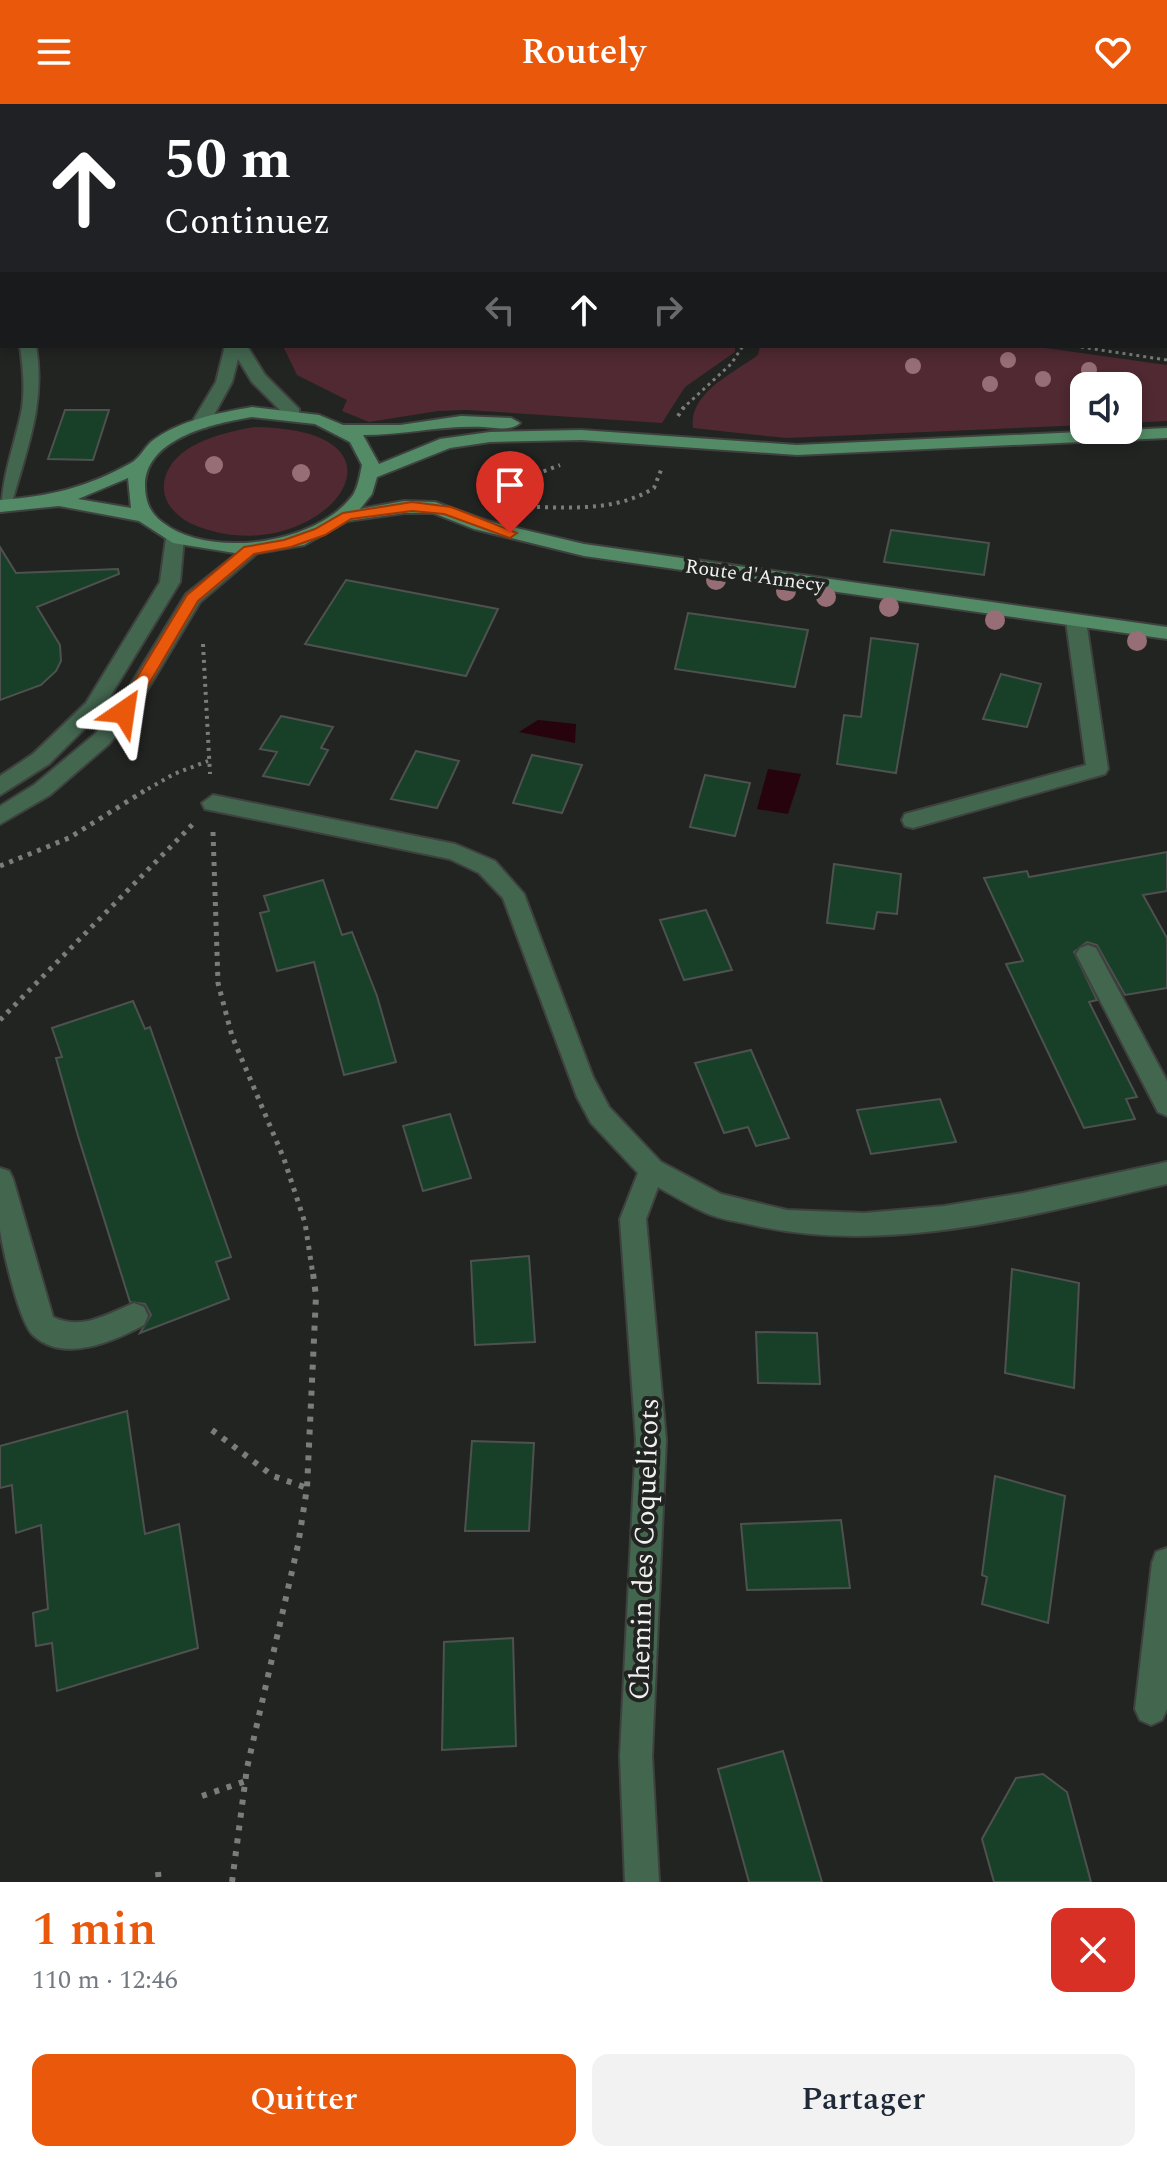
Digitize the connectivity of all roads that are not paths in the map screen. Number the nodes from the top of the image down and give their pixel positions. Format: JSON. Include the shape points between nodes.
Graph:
{"nodes":[{"id":1,"x":28,"y":348,"type":"edge"},
{"id":2,"x":235,"y":348,"type":"edge"},
{"id":3,"x":237,"y":348,"type":"edge"},
{"id":4,"x":293,"y":413,"type":"junction"},
{"id":5,"x":200,"y":424,"type":"junction"},
{"id":6,"x":345,"y":430,"type":"junction"},
{"id":7,"x":1167,"y":433,"type":"edge"},
{"id":8,"x":581,"y":435,"type":"junction"},
{"id":9,"x":142,"y":465,"type":"junction"},
{"id":10,"x":372,"y":473,"type":"junction"},
{"id":11,"x":59,"y":501,"type":"junction"},
{"id":12,"x":1,"y":506,"type":"edge"},
{"id":13,"x":145,"y":516,"type":"junction"},
{"id":14,"x":348,"y":516,"type":"junction"},
{"id":15,"x":175,"y":538,"type":"junction"},
{"id":16,"x":249,"y":550,"type":"junction"},
{"id":17,"x":1076,"y":621,"type":"junction"},
{"id":18,"x":1167,"y":633,"type":"edge"},
{"id":19,"x":0,"y":787,"type":"edge"},
{"id":20,"x":213,"y":803,"type":"road end"},
{"id":21,"x":0,"y":816,"type":"edge"},
{"id":22,"x":913,"y":820,"type":"dead end"},
{"id":23,"x":1088,"y":954,"type":"dead end"},
{"id":24,"x":1167,"y":1105,"type":"edge"},
{"id":25,"x":651,"y":1172,"type":"junction"},
{"id":26,"x":1167,"y":1173,"type":"edge"},
{"id":27,"x":0,"y":1179,"type":"edge"},
{"id":28,"x":134,"y":1316,"type":"dead end"},
{"id":29,"x":1167,"y":1563,"type":"edge"},
{"id":30,"x":1151,"y":1709,"type":"dead end"},
{"id":31,"x":642,"y":1882,"type":"edge"}],
"edges":[{"from":1,"to":12,"type":"street","via":[[34,401]]},
{"from":2,"to":5,"type":"street","via":[[224,382]]},
{"from":3,"to":4,"type":"street"},
{"from":4,"to":5,"type":"main road","via":[[252,412]]},
{"from":4,"to":6,"type":"main road"},
{"from":5,"to":9,"type":"main road","via":[[160,445]]},
{"from":6,"to":8,"type":"main road","via":[[498,421]]},
{"from":6,"to":10,"type":"main road","via":[[369,457]]},
{"from":7,"to":8,"type":"main road","via":[[797,450]]},
{"from":8,"to":10,"type":"main road","via":[[466,439]]},
{"from":9,"to":11,"type":"main road"},
{"from":9,"to":13,"type":"main road","via":[[135,482]]},
{"from":10,"to":14,"type":"main road","via":[[361,502]]},
{"from":11,"to":12,"type":"main road"},
{"from":11,"to":13,"type":"main road"},
{"from":13,"to":15,"type":"main road"},
{"from":14,"to":16,"type":"main road","via":[[286,544]]},
{"from":14,"to":17,"type":"main road","name":"Route d'Annecy","via":[[435,508],[584,550]]},
{"from":15,"to":16,"type":"main road","via":[[209,548]]},
{"from":15,"to":19,"type":"street","via":[[170,582],[93,708],[41,759]]},
{"from":16,"to":21,"type":"street","via":[[193,598],[130,703],[102,739],[42,790]]},
{"from":17,"to":18,"type":"main road","name":"Route d'Annecy"},
{"from":17,"to":22,"type":"street","via":[[1097,769]]},
{"from":20,"to":25,"type":"street","via":[[455,852],[500,877],[513,894],[598,1113]]},
{"from":23,"to":24,"type":"street"},
{"from":25,"to":26,"type":"street","via":[[714,1202],[828,1226],[1002,1208]]},
{"from":25,"to":31,"type":"street","name":"Chemin des Coquelicots","via":[[633,1219],[651,1440],[636,1756]]},
{"from":27,"to":28,"type":"street","via":[[43,1326],[79,1337],[107,1331]]},
{"from":29,"to":30,"type":"street"}]}
